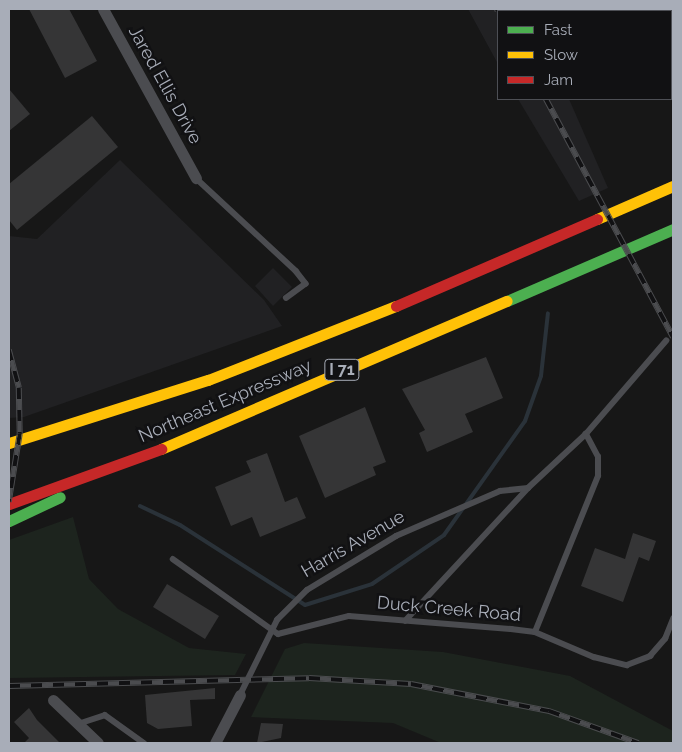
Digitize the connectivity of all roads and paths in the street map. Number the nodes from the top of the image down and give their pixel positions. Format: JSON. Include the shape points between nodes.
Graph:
{"nodes":[{"id":1,"x":103,"y":9,"type":"edge"},
{"id":2,"x":196,"y":178,"type":"joint"},
{"id":3,"x":673,"y":186,"type":"edge"},
{"id":4,"x":673,"y":229,"type":"edge"},
{"id":5,"x":287,"y":298,"type":"dead end"},
{"id":6,"x":666,"y":342,"type":"dead end"},
{"id":7,"x":586,"y":434,"type":"junction"},
{"id":8,"x":9,"y":442,"type":"edge"},
{"id":9,"x":118,"y":466,"type":"junction"},
{"id":10,"x":528,"y":488,"type":"junction"},
{"id":11,"x":9,"y":504,"type":"edge"},
{"id":12,"x":9,"y":521,"type":"edge"},
{"id":13,"x":173,"y":559,"type":"dead end"},
{"id":14,"x":673,"y":619,"type":"edge"},
{"id":15,"x":405,"y":621,"type":"junction"},
{"id":16,"x":272,"y":632,"type":"junction"},
{"id":17,"x":535,"y":632,"type":"junction"},
{"id":18,"x":240,"y":695,"type":"joint"},
{"id":19,"x":54,"y":700,"type":"dead end"},
{"id":20,"x":78,"y":724,"type":"junction"},
{"id":21,"x":98,"y":743,"type":"edge"},
{"id":22,"x":144,"y":743,"type":"edge"},
{"id":23,"x":216,"y":743,"type":"edge"}],
"edges":[{"from":1,"to":2,"type":"street","name":"Jared Ellis Drive"},
{"from":2,"to":5,"type":"lane","via":[[306,284]]},
{"from":3,"to":8,"type":"highway","name":"Northeast Expressway","number":"I 71","via":[[376,315],[208,380],[80,424]]},
{"from":4,"to":9,"type":"highway","name":"Northeast Expressway","number":"I 71"},
{"from":6,"to":7,"type":"lane"},
{"from":7,"to":10,"type":"lane"},
{"from":7,"to":17,"type":"lane","name":"Duck Creek Road","via":[[598,457],[598,476]]},
{"from":9,"to":11,"type":"highway","name":"Northeast Expressway","number":"I 71"},
{"from":9,"to":12,"type":"highway"},
{"from":10,"to":15,"type":"lane"},
{"from":10,"to":16,"type":"lane","name":"Harris Avenue","via":[[500,491],[396,536],[307,590],[284,611]]},
{"from":13,"to":16,"type":"lane","via":[[251,612]]},
{"from":14,"to":17,"type":"lane","via":[[665,639],[650,656],[627,665],[594,657]]},
{"from":15,"to":16,"type":"lane","name":"Duck Creek Road","via":[[349,616],[283,634]]},
{"from":15,"to":17,"type":"lane","name":"Duck Creek Road"},
{"from":16,"to":18,"type":"lane","name":"Harris Avenue"},
{"from":18,"to":23,"type":"street","name":"Harris Avenue"},
{"from":19,"to":20,"type":"street"},
{"from":20,"to":21,"type":"street"},
{"from":20,"to":22,"type":"lane","via":[[105,715]]}]}
